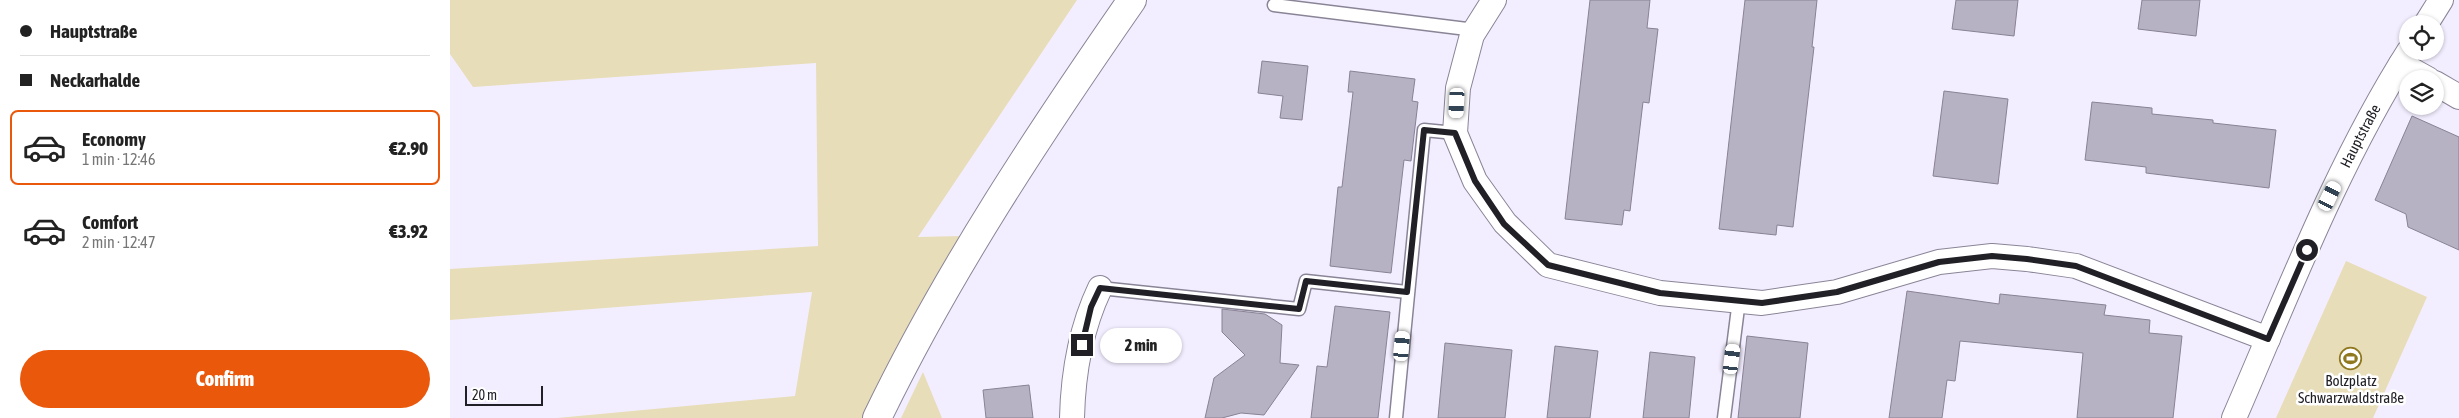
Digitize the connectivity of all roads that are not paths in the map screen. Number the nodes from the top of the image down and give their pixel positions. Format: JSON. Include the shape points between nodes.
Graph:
{"nodes":[{"id":1,"x":1132,"y":0,"type":"edge"},
{"id":2,"x":1494,"y":0,"type":"edge"},
{"id":3,"x":2441,"y":0,"type":"edge"},
{"id":4,"x":1274,"y":5,"type":"dead end"},
{"id":5,"x":2432,"y":15,"type":"edge"},
{"id":6,"x":1475,"y":30,"type":"junction"},
{"id":7,"x":2403,"y":60,"type":"edge"},
{"id":8,"x":2408,"y":60,"type":"edge"},
{"id":9,"x":2419,"y":70,"type":"edge"},
{"id":10,"x":2444,"y":88,"type":"edge"},
{"id":11,"x":2459,"y":96,"type":"edge"},
{"id":12,"x":1455,"y":133,"type":"junction"},
{"id":13,"x":1100,"y":288,"type":"joint"},
{"id":14,"x":1407,"y":292,"type":"junction"},
{"id":15,"x":1739,"y":300,"type":"junction"},
{"id":16,"x":2268,"y":339,"type":"junction"},
{"id":17,"x":877,"y":418,"type":"edge"},
{"id":18,"x":1072,"y":418,"type":"edge"},
{"id":19,"x":1396,"y":418,"type":"edge"},
{"id":20,"x":1724,"y":418,"type":"edge"},
{"id":21,"x":2234,"y":418,"type":"edge"}],
"edges":[{"from":1,"to":17,"type":"main road","via":[[997,202],[923,328]]},
{"from":2,"to":6,"type":"street"},
{"from":3,"to":5,"type":"street"},
{"from":4,"to":6,"type":"lane"},
{"from":6,"to":12,"type":"street","via":[[1458,88]]},
{"from":7,"to":16,"type":"street","name":"Hauptstraße","via":[[2346,163]]},
{"from":8,"to":9,"type":"street"},
{"from":10,"to":11,"type":"street"},
{"from":12,"to":14,"type":"lane","via":[[1424,130]]},
{"from":12,"to":15,"type":"street","via":[[1475,181],[1504,224],[1548,265],[1660,293]]},
{"from":13,"to":14,"type":"lane","via":[[1299,309],[1306,281]]},
{"from":13,"to":18,"type":"street","via":[[1091,307],[1073,383]]},
{"from":14,"to":19,"type":"lane"},
{"from":15,"to":16,"type":"street","via":[[1762,303],[1837,292],[1939,262],[2000,257],[2076,266]]},
{"from":15,"to":20,"type":"lane"},
{"from":16,"to":21,"type":"street","name":"Hauptstraße"}]}
